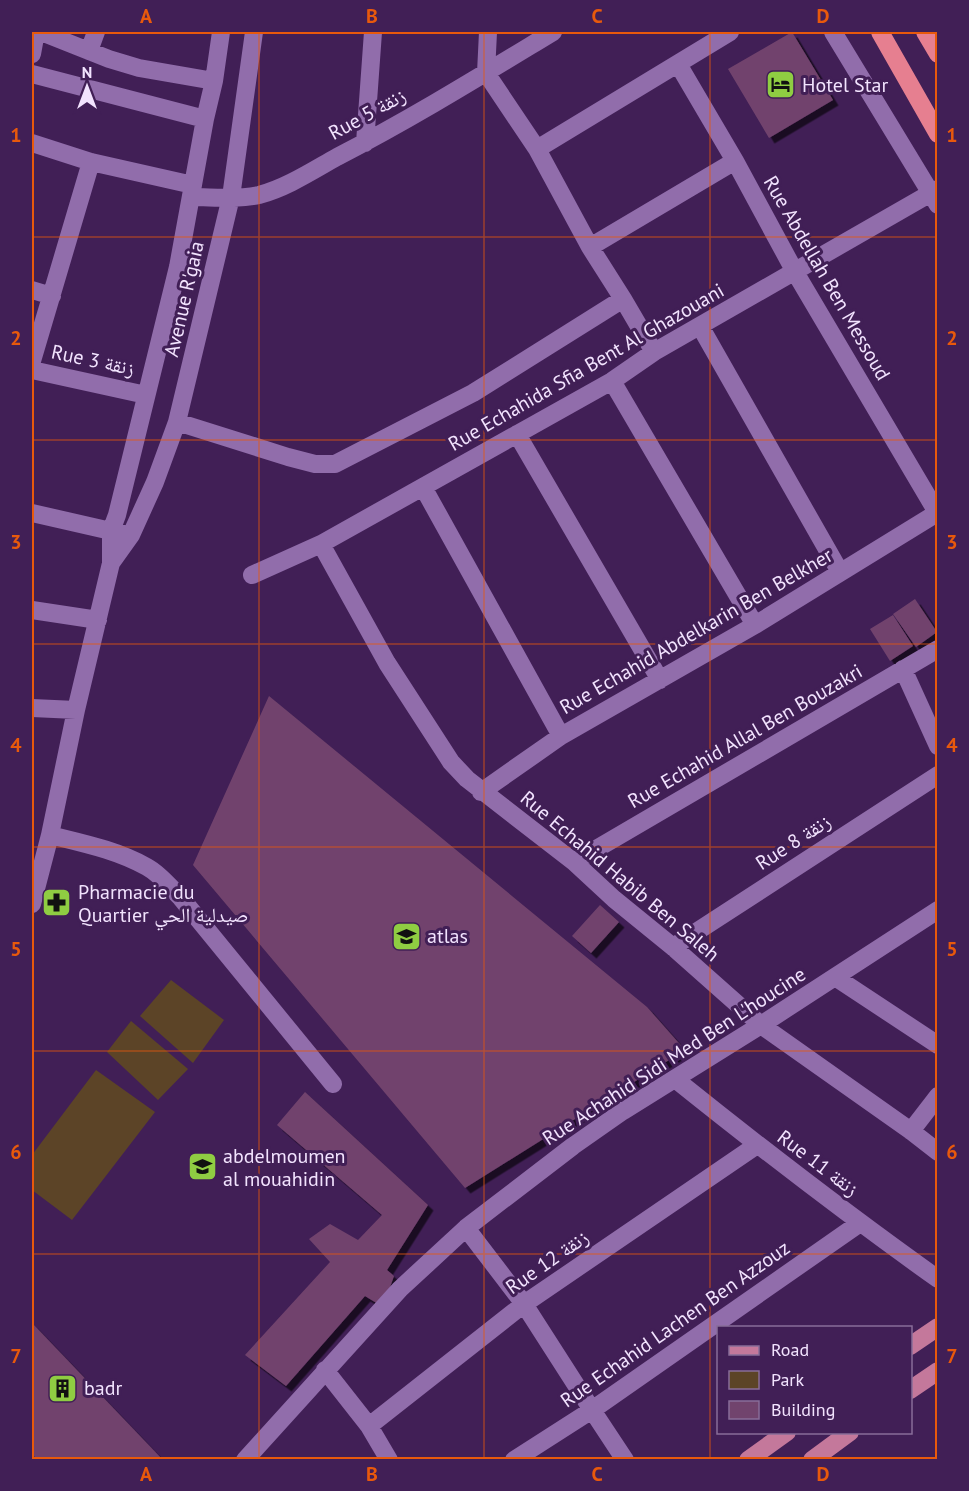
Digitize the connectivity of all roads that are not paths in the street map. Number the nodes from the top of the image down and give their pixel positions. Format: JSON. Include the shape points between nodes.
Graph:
{"nodes":[{"id":1,"x":36,"y":32,"type":"edge"},
{"id":2,"x":41,"y":32,"type":"edge"},
{"id":3,"x":96,"y":32,"type":"edge"},
{"id":4,"x":221,"y":32,"type":"edge"},
{"id":5,"x":254,"y":32,"type":"edge"},
{"id":6,"x":372,"y":32,"type":"edge"},
{"id":7,"x":488,"y":32,"type":"edge"},
{"id":8,"x":553,"y":32,"type":"edge"},
{"id":9,"x":730,"y":32,"type":"edge"},
{"id":10,"x":833,"y":32,"type":"edge"},
{"id":11,"x":880,"y":32,"type":"edge"},
{"id":12,"x":925,"y":32,"type":"edge"},
{"id":13,"x":89,"y":51,"type":"junction"},
{"id":14,"x":32,"y":54,"type":"edge"},
{"id":15,"x":938,"y":54,"type":"edge"},
{"id":16,"x":678,"y":64,"type":"junction"},
{"id":17,"x":486,"y":73,"type":"junction"},
{"id":18,"x":32,"y":74,"type":"edge"},
{"id":19,"x":214,"y":81,"type":"junction"},
{"id":20,"x":205,"y":119,"type":"junction"},
{"id":21,"x":938,"y":134,"type":"edge"},
{"id":22,"x":32,"y":143,"type":"edge"},
{"id":23,"x":365,"y":143,"type":"junction"},
{"id":24,"x":537,"y":149,"type":"junction"},
{"id":25,"x":735,"y":161,"type":"junction"},
{"id":26,"x":91,"y":162,"type":"junction"},
{"id":27,"x":192,"y":191,"type":"junction"},
{"id":28,"x":935,"y":196,"type":"edge"},
{"id":29,"x":231,"y":197,"type":"junction"},
{"id":30,"x":590,"y":247,"type":"junction"},
{"id":31,"x":795,"y":272,"type":"junction"},
{"id":32,"x":32,"y":290,"type":"edge"},
{"id":33,"x":52,"y":296,"type":"junction"},
{"id":34,"x":623,"y":299,"type":"junction"},
{"id":35,"x":700,"y":326,"type":"junction"},
{"id":36,"x":654,"y":352,"type":"junction"},
{"id":37,"x":32,"y":361,"type":"edge"},
{"id":38,"x":32,"y":370,"type":"edge"},
{"id":39,"x":612,"y":381,"type":"junction"},
{"id":40,"x":146,"y":395,"type":"junction"},
{"id":41,"x":177,"y":422,"type":"junction"},
{"id":42,"x":517,"y":434,"type":"junction"},
{"id":43,"x":423,"y":487,"type":"junction"},
{"id":44,"x":32,"y":513,"type":"edge"},
{"id":45,"x":937,"y":514,"type":"edge"},
{"id":46,"x":111,"y":531,"type":"junction"},
{"id":47,"x":131,"y":535,"type":"junction"},
{"id":48,"x":321,"y":544,"type":"junction"},
{"id":49,"x":111,"y":563,"type":"junction"},
{"id":50,"x":840,"y":572,"type":"junction"},
{"id":51,"x":252,"y":575,"type":"dead end"},
{"id":52,"x":32,"y":610,"type":"edge"},
{"id":53,"x":98,"y":620,"type":"junction"},
{"id":54,"x":755,"y":625,"type":"junction"},
{"id":55,"x":938,"y":649,"type":"edge"},
{"id":56,"x":903,"y":669,"type":"junction"},
{"id":57,"x":660,"y":680,"type":"junction"},
{"id":58,"x":32,"y":708,"type":"edge"},
{"id":59,"x":76,"y":710,"type":"junction"},
{"id":60,"x":561,"y":736,"type":"junction"},
{"id":61,"x":938,"y":746,"type":"edge"},
{"id":62,"x":938,"y":775,"type":"edge"},
{"id":63,"x":481,"y":792,"type":"junction"},
{"id":64,"x":50,"y":835,"type":"junction"},
{"id":65,"x":574,"y":862,"type":"junction"},
{"id":66,"x":32,"y":904,"type":"edge"},
{"id":67,"x":938,"y":910,"type":"edge"},
{"id":68,"x":673,"y":947,"type":"junction"},
{"id":69,"x":835,"y":977,"type":"junction"},
{"id":70,"x":762,"y":1025,"type":"junction"},
{"id":71,"x":938,"y":1045,"type":"edge"},
{"id":72,"x":675,"y":1078,"type":"junction"},
{"id":73,"x":333,"y":1084,"type":"dead end"},
{"id":74,"x":938,"y":1096,"type":"edge"},
{"id":75,"x":911,"y":1131,"type":"junction"},
{"id":76,"x":757,"y":1145,"type":"junction"},
{"id":77,"x":938,"y":1152,"type":"edge"},
{"id":78,"x":860,"y":1223,"type":"junction"},
{"id":79,"x":466,"y":1228,"type":"junction"},
{"id":80,"x":938,"y":1279,"type":"edge"},
{"id":81,"x":524,"y":1304,"type":"junction"},
{"id":82,"x":938,"y":1327,"type":"edge"},
{"id":83,"x":912,"y":1345,"type":"edge"},
{"id":84,"x":325,"y":1370,"type":"junction"},
{"id":85,"x":938,"y":1371,"type":"edge"},
{"id":86,"x":912,"y":1389,"type":"edge"},
{"id":87,"x":592,"y":1410,"type":"junction"},
{"id":88,"x":369,"y":1426,"type":"junction"},
{"id":89,"x":784,"y":1434,"type":"edge"},
{"id":90,"x":847,"y":1434,"type":"edge"},
{"id":91,"x":250,"y":1458,"type":"edge"},
{"id":92,"x":389,"y":1460,"type":"edge"},
{"id":93,"x":514,"y":1460,"type":"edge"},
{"id":94,"x":626,"y":1460,"type":"edge"},
{"id":95,"x":748,"y":1460,"type":"edge"},
{"id":96,"x":812,"y":1460,"type":"edge"}],
"edges":[{"from":1,"to":14,"type":"street"},
{"from":2,"to":13,"type":"street"},
{"from":3,"to":13,"type":"street"},
{"from":4,"to":19,"type":"street","name":"Avenue R'gaia"},
{"from":5,"to":29,"type":"street","name":"Avenue R'gaia"},
{"from":6,"to":23,"type":"street"},
{"from":7,"to":17,"type":"street"},
{"from":8,"to":17,"type":"street","name":"Rue 5 زنقة"},
{"from":9,"to":16,"type":"street"},
{"from":10,"to":28,"type":"street"},
{"from":11,"to":21,"type":"highway"},
{"from":12,"to":15,"type":"highway"},
{"from":13,"to":19,"type":"street","via":[[139,68]]},
{"from":16,"to":24,"type":"street"},
{"from":16,"to":25,"type":"street","name":"Rue Abdellah Ben Messoud"},
{"from":17,"to":23,"type":"street","name":"Rue 5 زنقة"},
{"from":17,"to":24,"type":"street"},
{"from":18,"to":20,"type":"street"},
{"from":19,"to":20,"type":"street","name":"Avenue R'gaia"},
{"from":20,"to":27,"type":"street","name":"Avenue R'gaia"},
{"from":22,"to":26,"type":"street","name":"Rue 5 زنقة"},
{"from":23,"to":29,"type":"street","name":"Rue 5 زنقة","via":[[282,186],[258,195]]},
{"from":24,"to":30,"type":"street"},
{"from":25,"to":30,"type":"street"},
{"from":25,"to":31,"type":"street","name":"Rue Abdellah Ben Messoud"},
{"from":26,"to":27,"type":"street","name":"Rue 5 زنقة"},
{"from":26,"to":33,"type":"street"},
{"from":27,"to":29,"type":"street","name":"Rue 5 زنقة"},
{"from":27,"to":40,"type":"street","name":"Avenue R'gaia","via":[[176,277]]},
{"from":28,"to":31,"type":"street","name":"Rue Echahida Sfia Bent Al Ghazouani"},
{"from":29,"to":41,"type":"street","name":"Avenue R'gaia"},
{"from":30,"to":34,"type":"street"},
{"from":31,"to":35,"type":"street","name":"Rue Echahida Sfia Bent Al Ghazouani"},
{"from":31,"to":45,"type":"street","name":"Rue Abdellah Ben Messoud"},
{"from":32,"to":33,"type":"street"},
{"from":33,"to":37,"type":"street"},
{"from":34,"to":36,"type":"street"},
{"from":34,"to":41,"type":"street","via":[[472,393],[335,464],[288,458]]},
{"from":35,"to":36,"type":"street","name":"Rue Echahida Sfia Bent Al Ghazouani"},
{"from":35,"to":50,"type":"street"},
{"from":36,"to":39,"type":"street","name":"Rue Echahida Sfia Bent Al Ghazouani"},
{"from":38,"to":40,"type":"street","name":"Rue 3 زنقة"},
{"from":39,"to":42,"type":"street","name":"Rue Echahida Sfia Bent Al Ghazouani"},
{"from":39,"to":54,"type":"street"},
{"from":40,"to":46,"type":"street","name":"Avenue R'gaia"},
{"from":41,"to":47,"type":"street","name":"Avenue R'gaia"},
{"from":42,"to":43,"type":"street","name":"Rue Echahida Sfia Bent Al Ghazouani"},
{"from":42,"to":57,"type":"street"},
{"from":43,"to":48,"type":"street","name":"Rue Echahida Sfia Bent Al Ghazouani"},
{"from":43,"to":60,"type":"street"},
{"from":44,"to":46,"type":"street"},
{"from":45,"to":50,"type":"street","name":"Rue Echahid Abdelkarin Ben Belkher"},
{"from":46,"to":47,"type":"street"},
{"from":46,"to":49,"type":"street","name":"Avenue R'gaia"},
{"from":47,"to":49,"type":"street","name":"Avenue R'gaia"},
{"from":48,"to":51,"type":"street","name":"Rue Echahida Sfia Bent Al Ghazouani"},
{"from":48,"to":63,"type":"street","name":"Rue Echahid Habib Ben Saleh","via":[[387,663],[452,762]]},
{"from":49,"to":53,"type":"street","name":"Avenue R'gaia"},
{"from":50,"to":54,"type":"street","name":"Rue Echahid Abdelkarin Ben Belkher"},
{"from":52,"to":53,"type":"street"},
{"from":53,"to":59,"type":"street","name":"Avenue R'gaia"},
{"from":54,"to":57,"type":"street","name":"Rue Echahid Abdelkarin Ben Belkher"},
{"from":55,"to":56,"type":"street","name":"Rue Echahid Allal Ben Bouzakri"},
{"from":56,"to":61,"type":"street"},
{"from":56,"to":65,"type":"street","name":"Rue Echahid Allal Ben Bouzakri"},
{"from":57,"to":60,"type":"street","name":"Rue Echahid Abdelkarin Ben Belkher"},
{"from":58,"to":59,"type":"street"},
{"from":59,"to":64,"type":"street","name":"Avenue R'gaia"},
{"from":60,"to":63,"type":"street","name":"Rue Echahid Abdelkarin Ben Belkher"},
{"from":62,"to":68,"type":"street","name":"Rue 8 زنقة"},
{"from":63,"to":65,"type":"street","name":"Rue Echahid Habib Ben Saleh"},
{"from":64,"to":66,"type":"street","name":"Avenue R'gaia"},
{"from":64,"to":73,"type":"street","via":[[128,858],[163,879]]},
{"from":65,"to":68,"type":"street","name":"Rue Echahid Habib Ben Saleh"},
{"from":67,"to":69,"type":"street","name":"Rue Achahid Sidi Med Ben L'houcine"},
{"from":68,"to":70,"type":"street","name":"Rue Echahid Habib Ben Saleh"},
{"from":69,"to":70,"type":"street","name":"Rue Achahid Sidi Med Ben L'houcine"},
{"from":69,"to":71,"type":"street"},
{"from":70,"to":72,"type":"street","name":"Rue Achahid Sidi Med Ben L'houcine"},
{"from":70,"to":75,"type":"street","name":"Rue Echahid Habib Ben Saleh"},
{"from":72,"to":76,"type":"street","name":"Rue 11 زنقة"},
{"from":72,"to":79,"type":"street","name":"Rue Achahid Sidi Med Ben L'houcine","via":[[573,1146]]},
{"from":74,"to":75,"type":"street"},
{"from":75,"to":77,"type":"street","name":"Rue Echahid Habib Ben Saleh"},
{"from":76,"to":78,"type":"street","name":"Rue 11 زنقة"},
{"from":76,"to":81,"type":"street","name":"Rue 12 زنقة"},
{"from":78,"to":80,"type":"street","name":"Rue 11 زنقة"},
{"from":78,"to":87,"type":"street","name":"Rue Echahid Lachen Ben Azzouz"},
{"from":79,"to":81,"type":"street"},
{"from":79,"to":84,"type":"street","name":"Rue Achahid Sidi Med Ben L'houcine","via":[[400,1289]]},
{"from":81,"to":87,"type":"street"},
{"from":81,"to":88,"type":"street","name":"Rue 12 زنقة"},
{"from":82,"to":83,"type":"main road"},
{"from":84,"to":88,"type":"street"},
{"from":84,"to":91,"type":"street","name":"Rue Achahid Sidi Med Ben L'houcine"},
{"from":85,"to":86,"type":"main road"},
{"from":87,"to":93,"type":"street","name":"Rue Echahid Lachen Ben Azzouz"},
{"from":87,"to":94,"type":"street"},
{"from":88,"to":92,"type":"street"},
{"from":89,"to":95,"type":"main road"},
{"from":90,"to":96,"type":"main road"}]}
